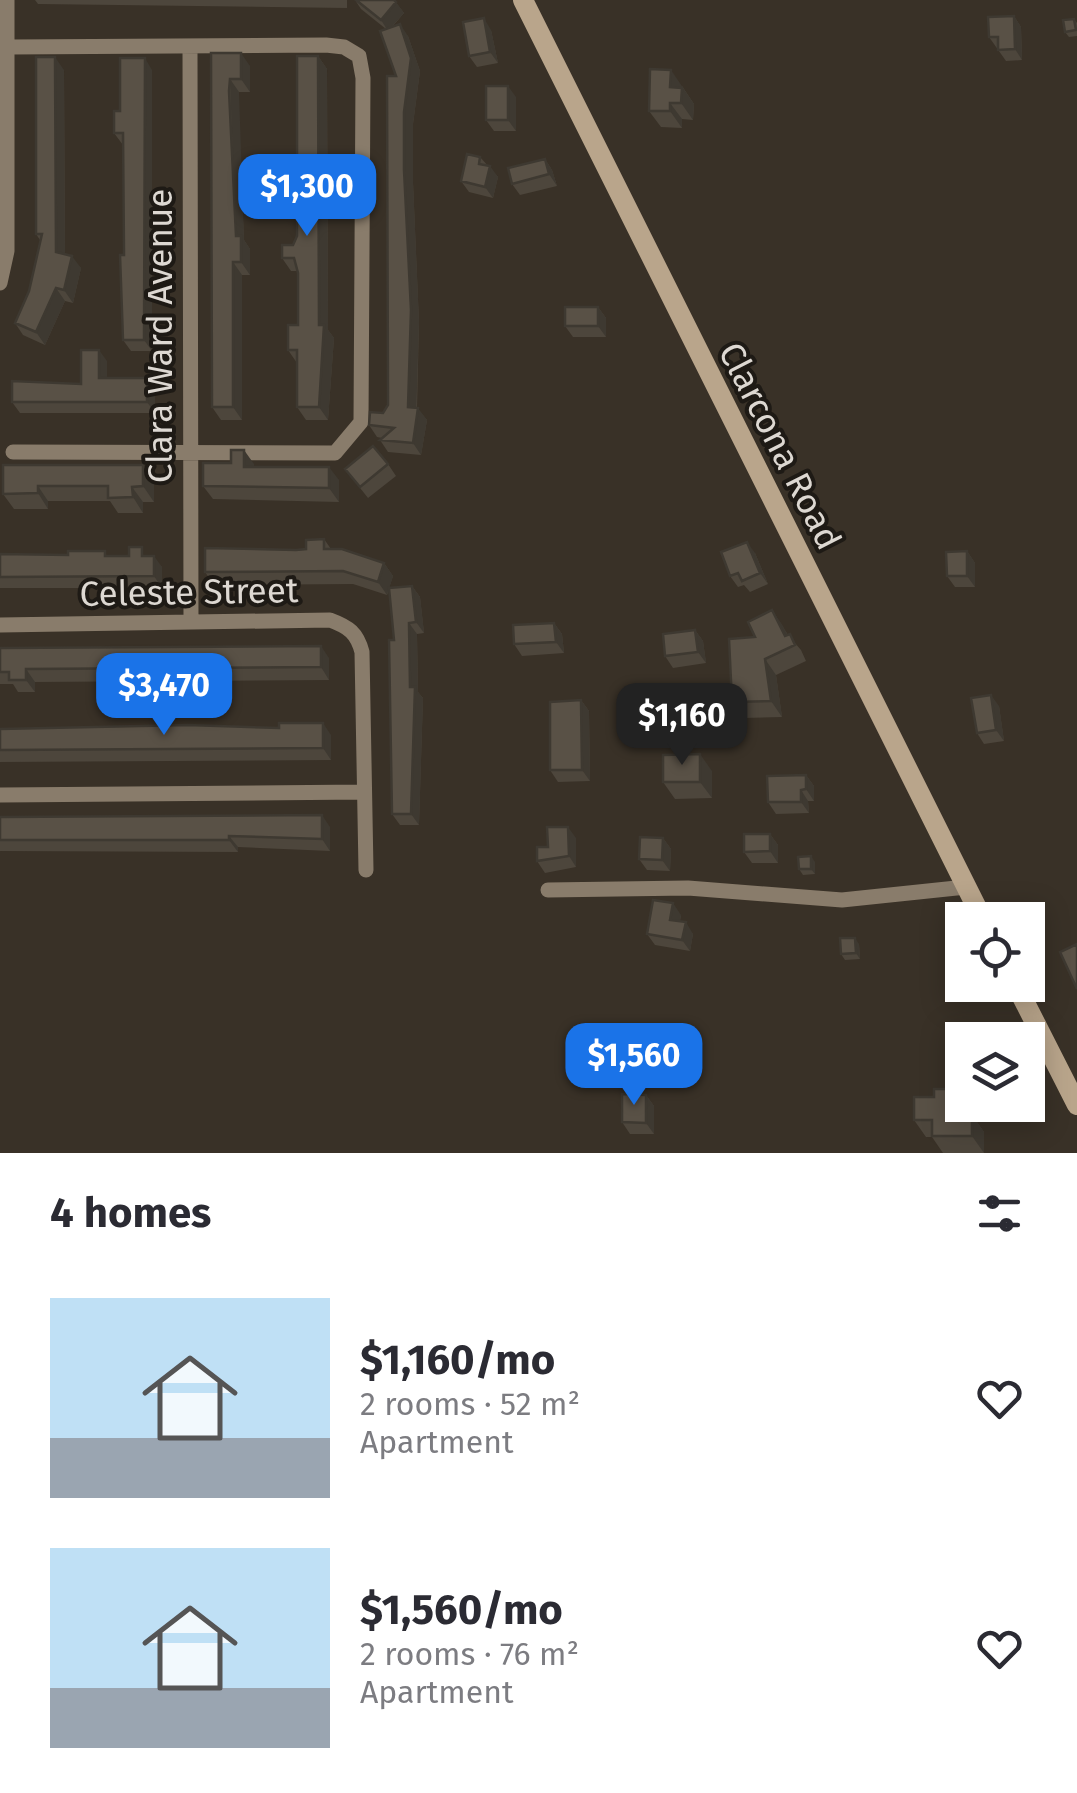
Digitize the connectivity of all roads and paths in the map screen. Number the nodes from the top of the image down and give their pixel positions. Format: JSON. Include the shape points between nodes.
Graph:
{"nodes":[{"id":1,"x":8,"y":0,"type":"edge"},
{"id":2,"x":523,"y":0,"type":"edge"},
{"id":3,"x":10,"y":47,"type":"junction"},
{"id":4,"x":190,"y":49,"type":"junction"},
{"id":5,"x":0,"y":283,"type":"edge"},
{"id":6,"x":13,"y":452,"type":"dead end"},
{"id":7,"x":190,"y":453,"type":"junction"},
{"id":8,"x":191,"y":622,"type":"junction"},
{"id":9,"x":0,"y":625,"type":"edge"},
{"id":10,"x":364,"y":792,"type":"junction"},
{"id":11,"x":0,"y":795,"type":"edge"},
{"id":12,"x":366,"y":870,"type":"dead end"},
{"id":13,"x":966,"y":887,"type":"junction"},
{"id":14,"x":548,"y":890,"type":"dead end"},
{"id":15,"x":974,"y":902,"type":"edge"},
{"id":16,"x":1025,"y":1002,"type":"edge"},
{"id":17,"x":1077,"y":1105,"type":"edge"}],
"edges":[{"from":1,"to":3,"type":"street"},
{"from":2,"to":13,"type":"main road","name":"Clarcona Road"},
{"from":3,"to":4,"type":"street"},
{"from":3,"to":5,"type":"street","via":[[7,251]]},
{"from":4,"to":7,"type":"street","name":"Clara Ward Avenue"},
{"from":4,"to":7,"type":"street","via":[[344,47],[359,56],[363,78],[361,422],[335,453]]},
{"from":6,"to":7,"type":"street"},
{"from":7,"to":8,"type":"street","name":"Clara Ward Avenue"},
{"from":8,"to":9,"type":"street","name":"Celeste Street"},
{"from":8,"to":10,"type":"street","name":"Celeste Street","via":[[330,620],[347,626],[362,652]]},
{"from":10,"to":11,"type":"street"},
{"from":10,"to":12,"type":"street"},
{"from":13,"to":14,"type":"street","via":[[842,900],[688,888]]},
{"from":13,"to":15,"type":"main road","name":"Clarcona Road"},
{"from":16,"to":17,"type":"main road"}]}
